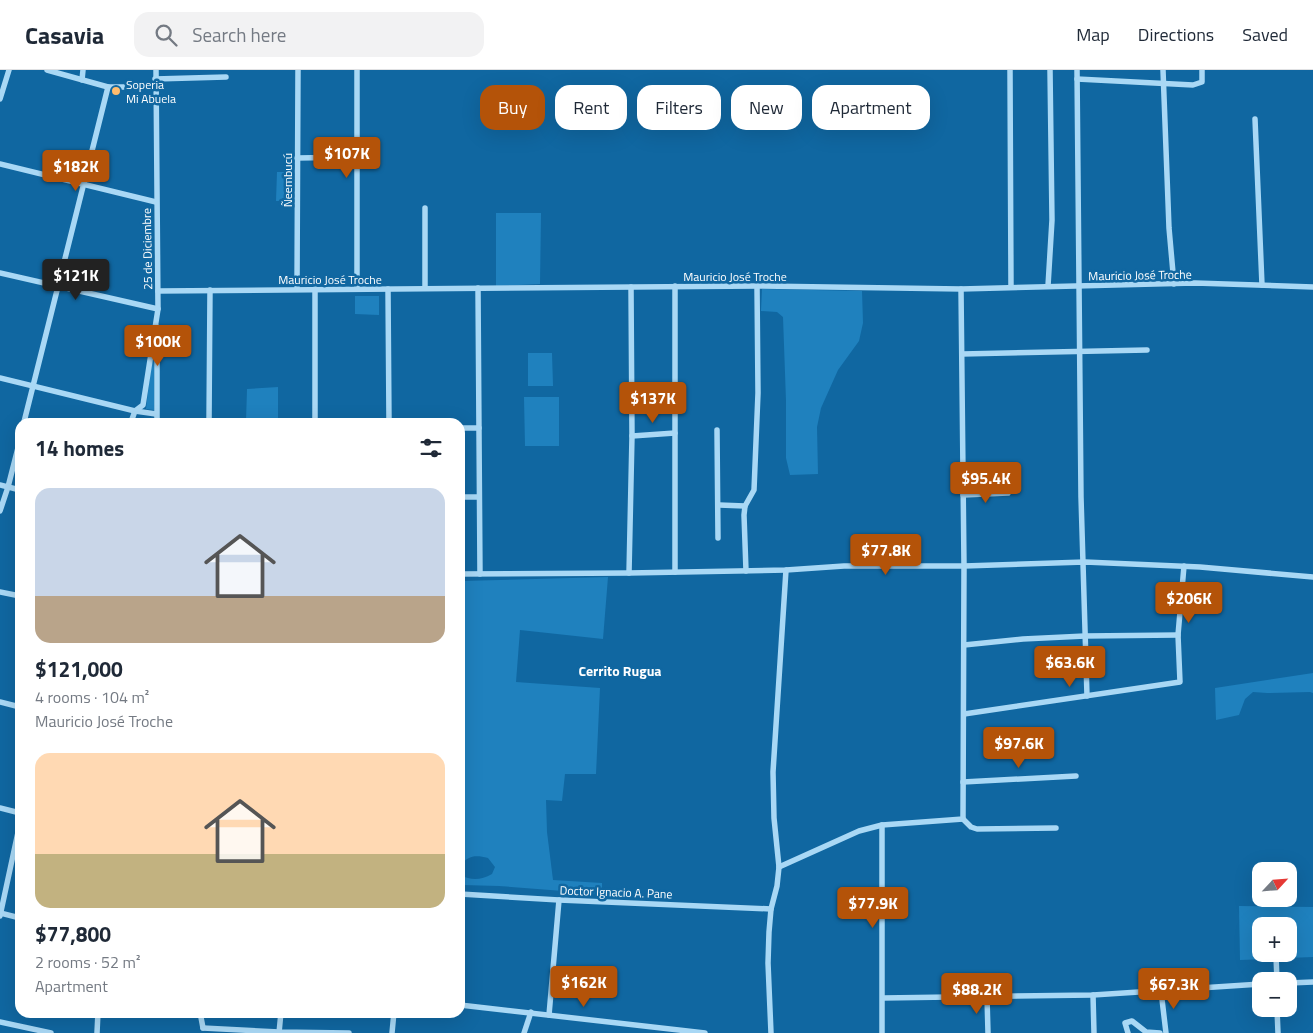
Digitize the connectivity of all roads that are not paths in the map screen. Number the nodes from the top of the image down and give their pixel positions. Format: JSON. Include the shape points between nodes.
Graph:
{"nodes":[{"id":1,"x":9,"y":70,"type":"edge"},
{"id":2,"x":46,"y":70,"type":"edge"},
{"id":3,"x":83,"y":70,"type":"edge"},
{"id":4,"x":156,"y":70,"type":"edge"},
{"id":5,"x":298,"y":70,"type":"edge"},
{"id":6,"x":357,"y":70,"type":"edge"},
{"id":7,"x":1010,"y":70,"type":"edge"},
{"id":8,"x":1050,"y":70,"type":"edge"},
{"id":9,"x":1077,"y":70,"type":"edge"},
{"id":10,"x":1163,"y":70,"type":"edge"},
{"id":11,"x":1202,"y":70,"type":"edge"},
{"id":12,"x":226,"y":78,"type":"dead end"},
{"id":13,"x":155,"y":79,"type":"junction"},
{"id":14,"x":82,"y":80,"type":"junction"},
{"id":15,"x":1077,"y":80,"type":"junction"},
{"id":16,"x":1163,"y":84,"type":"junction"},
{"id":17,"x":155,"y":87,"type":"junction"},
{"id":18,"x":108,"y":88,"type":"junction"},
{"id":19,"x":0,"y":99,"type":"edge"},
{"id":20,"x":1255,"y":119,"type":"dead end"},
{"id":21,"x":357,"y":157,"type":"junction"},
{"id":22,"x":297,"y":158,"type":"junction"},
{"id":23,"x":0,"y":164,"type":"edge"},
{"id":24,"x":84,"y":184,"type":"junction"},
{"id":25,"x":156,"y":202,"type":"junction"},
{"id":26,"x":424,"y":208,"type":"dead end"},
{"id":27,"x":0,"y":273,"type":"edge"},
{"id":28,"x":1174,"y":284,"type":"junction"},
{"id":29,"x":1262,"y":285,"type":"junction"},
{"id":30,"x":675,"y":286,"type":"junction"},
{"id":31,"x":757,"y":286,"type":"junction"},
{"id":32,"x":1048,"y":286,"type":"junction"},
{"id":33,"x":1078,"y":286,"type":"junction"},
{"id":34,"x":58,"y":287,"type":"junction"},
{"id":35,"x":632,"y":287,"type":"junction"},
{"id":36,"x":1011,"y":287,"type":"junction"},
{"id":37,"x":1313,"y":287,"type":"edge"},
{"id":38,"x":425,"y":288,"type":"junction"},
{"id":39,"x":478,"y":288,"type":"junction"},
{"id":40,"x":315,"y":289,"type":"junction"},
{"id":41,"x":357,"y":289,"type":"junction"},
{"id":42,"x":388,"y":289,"type":"junction"},
{"id":43,"x":961,"y":289,"type":"junction"},
{"id":44,"x":210,"y":290,"type":"junction"},
{"id":45,"x":297,"y":290,"type":"junction"},
{"id":46,"x":158,"y":291,"type":"junction"},
{"id":47,"x":158,"y":309,"type":"junction"},
{"id":48,"x":1147,"y":350,"type":"dead end"},
{"id":49,"x":1079,"y":351,"type":"junction"},
{"id":50,"x":962,"y":354,"type":"junction"},
{"id":51,"x":0,"y":378,"type":"edge"},
{"id":52,"x":34,"y":386,"type":"junction"},
{"id":53,"x":135,"y":411,"type":"junction"},
{"id":54,"x":156,"y":414,"type":"junction"},
{"id":55,"x":25,"y":418,"type":"edge"},
{"id":56,"x":132,"y":418,"type":"edge"},
{"id":57,"x":156,"y":418,"type":"edge"},
{"id":58,"x":210,"y":418,"type":"edge"},
{"id":59,"x":315,"y":418,"type":"edge"},
{"id":60,"x":390,"y":418,"type":"edge"},
{"id":61,"x":465,"y":428,"type":"edge"},
{"id":62,"x":479,"y":428,"type":"junction"},
{"id":63,"x":717,"y":430,"type":"dead end"},
{"id":64,"x":675,"y":433,"type":"junction"},
{"id":65,"x":632,"y":436,"type":"junction"},
{"id":66,"x":15,"y":460,"type":"edge"},
{"id":67,"x":0,"y":485,"type":"edge"},
{"id":68,"x":8,"y":487,"type":"junction"},
{"id":69,"x":15,"y":489,"type":"edge"},
{"id":70,"x":1008,"y":493,"type":"dead end"},
{"id":71,"x":963,"y":495,"type":"junction"},
{"id":72,"x":465,"y":496,"type":"edge"},
{"id":73,"x":479,"y":497,"type":"junction"},
{"id":74,"x":719,"y":505,"type":"junction"},
{"id":75,"x":745,"y":506,"type":"junction"},
{"id":76,"x":0,"y":511,"type":"edge"},
{"id":77,"x":718,"y":538,"type":"dead end"},
{"id":78,"x":1082,"y":562,"type":"junction"},
{"id":79,"x":964,"y":566,"type":"junction"},
{"id":80,"x":1184,"y":566,"type":"junction"},
{"id":81,"x":786,"y":570,"type":"junction"},
{"id":82,"x":746,"y":571,"type":"junction"},
{"id":83,"x":675,"y":572,"type":"junction"},
{"id":84,"x":629,"y":573,"type":"junction"},
{"id":85,"x":465,"y":574,"type":"edge"},
{"id":86,"x":480,"y":574,"type":"junction"},
{"id":87,"x":1313,"y":577,"type":"edge"},
{"id":88,"x":0,"y":592,"type":"edge"},
{"id":89,"x":15,"y":595,"type":"edge"},
{"id":90,"x":1178,"y":635,"type":"junction"},
{"id":91,"x":1085,"y":636,"type":"junction"},
{"id":92,"x":964,"y":645,"type":"junction"},
{"id":93,"x":1087,"y":696,"type":"junction"},
{"id":94,"x":0,"y":702,"type":"edge"},
{"id":95,"x":15,"y":706,"type":"edge"},
{"id":96,"x":964,"y":714,"type":"junction"},
{"id":97,"x":1076,"y":776,"type":"dead end"},
{"id":98,"x":963,"y":782,"type":"junction"},
{"id":99,"x":0,"y":808,"type":"edge"},
{"id":100,"x":15,"y":812,"type":"edge"},
{"id":101,"x":963,"y":819,"type":"junction"},
{"id":102,"x":882,"y":826,"type":"junction"},
{"id":103,"x":1056,"y":828,"type":"dead end"},
{"id":104,"x":15,"y":846,"type":"edge"},
{"id":105,"x":779,"y":867,"type":"junction"},
{"id":106,"x":465,"y":894,"type":"edge"},
{"id":107,"x":559,"y":900,"type":"junction"},
{"id":108,"x":771,"y":908,"type":"junction"},
{"id":109,"x":0,"y":914,"type":"edge"},
{"id":110,"x":15,"y":917,"type":"edge"},
{"id":111,"x":1313,"y":982,"type":"edge"},
{"id":112,"x":1297,"y":983,"type":"edge"},
{"id":113,"x":1252,"y":985,"type":"edge"},
{"id":114,"x":1161,"y":991,"type":"junction"},
{"id":115,"x":1093,"y":995,"type":"junction"},
{"id":116,"x":987,"y":997,"type":"junction"},
{"id":117,"x":883,"y":998,"type":"junction"},
{"id":118,"x":465,"y":1005,"type":"edge"},
{"id":119,"x":531,"y":1012,"type":"junction"},
{"id":120,"x":549,"y":1015,"type":"junction"},
{"id":121,"x":1277,"y":1017,"type":"edge"},
{"id":122,"x":97,"y":1018,"type":"edge"},
{"id":123,"x":280,"y":1018,"type":"edge"},
{"id":124,"x":393,"y":1018,"type":"edge"},
{"id":125,"x":0,"y":1022,"type":"edge"},
{"id":126,"x":202,"y":1030,"type":"edge"},
{"id":127,"x":1163,"y":1032,"type":"edge"},
{"id":128,"x":51,"y":1033,"type":"edge"},
{"id":129,"x":96,"y":1033,"type":"edge"},
{"id":130,"x":279,"y":1033,"type":"edge"},
{"id":131,"x":349,"y":1033,"type":"edge"},
{"id":132,"x":392,"y":1033,"type":"edge"},
{"id":133,"x":524,"y":1033,"type":"edge"},
{"id":134,"x":705,"y":1033,"type":"edge"},
{"id":135,"x":771,"y":1033,"type":"edge"},
{"id":136,"x":882,"y":1033,"type":"edge"},
{"id":137,"x":988,"y":1033,"type":"edge"},
{"id":138,"x":1094,"y":1033,"type":"edge"},
{"id":139,"x":1128,"y":1033,"type":"edge"},
{"id":140,"x":1278,"y":1033,"type":"edge"}],
"edges":[{"from":1,"to":19,"type":"street"},
{"from":2,"to":14,"type":"street"},
{"from":3,"to":14,"type":"street"},
{"from":4,"to":13,"type":"street","name":"25 de Diciembre"},
{"from":5,"to":22,"type":"street","name":"Ñeembucú"},
{"from":6,"to":21,"type":"street"},
{"from":7,"to":36,"type":"street"},
{"from":8,"to":32,"type":"street","via":[[1052,220]]},
{"from":9,"to":15,"type":"street"},
{"from":10,"to":16,"type":"street"},
{"from":11,"to":16,"type":"street","via":[[1202,82],[1193,85]]},
{"from":12,"to":13,"type":"street"},
{"from":13,"to":17,"type":"street","name":"25 de Diciembre"},
{"from":14,"to":18,"type":"street"},
{"from":15,"to":16,"type":"street"},
{"from":15,"to":33,"type":"street"},
{"from":16,"to":28,"type":"street"},
{"from":17,"to":18,"type":"street"},
{"from":17,"to":25,"type":"street","name":"25 de Diciembre"},
{"from":18,"to":24,"type":"street"},
{"from":20,"to":29,"type":"street"},
{"from":21,"to":22,"type":"street"},
{"from":21,"to":41,"type":"street"},
{"from":22,"to":45,"type":"street","name":"Ñeembucú"},
{"from":23,"to":24,"type":"street"},
{"from":24,"to":25,"type":"street"},
{"from":24,"to":34,"type":"street"},
{"from":25,"to":46,"type":"street","name":"25 de Diciembre"},
{"from":26,"to":38,"type":"street"},
{"from":27,"to":34,"type":"street"},
{"from":28,"to":29,"type":"street","name":"Mauricio José Troche"},
{"from":28,"to":33,"type":"street","name":"Mauricio José Troche"},
{"from":29,"to":37,"type":"street","name":"Mauricio José Troche"},
{"from":30,"to":31,"type":"street","name":"Mauricio José Troche"},
{"from":30,"to":35,"type":"street","name":"Mauricio José Troche"},
{"from":30,"to":64,"type":"street"},
{"from":31,"to":43,"type":"street","name":"Mauricio José Troche"},
{"from":31,"to":75,"type":"street","via":[[758,393],[754,490]]},
{"from":32,"to":33,"type":"street","name":"Mauricio José Troche"},
{"from":32,"to":36,"type":"street","name":"Mauricio José Troche"},
{"from":33,"to":49,"type":"street"},
{"from":34,"to":47,"type":"street"},
{"from":34,"to":52,"type":"street"},
{"from":35,"to":39,"type":"street","name":"Mauricio José Troche"},
{"from":35,"to":65,"type":"street"},
{"from":36,"to":43,"type":"street","name":"Mauricio José Troche"},
{"from":38,"to":39,"type":"street","name":"Mauricio José Troche"},
{"from":38,"to":42,"type":"street","name":"Mauricio José Troche"},
{"from":39,"to":62,"type":"street"},
{"from":40,"to":41,"type":"street","name":"Mauricio José Troche"},
{"from":40,"to":45,"type":"street","name":"Mauricio José Troche"},
{"from":40,"to":59,"type":"street"},
{"from":41,"to":42,"type":"street","name":"Mauricio José Troche"},
{"from":42,"to":60,"type":"street"},
{"from":43,"to":50,"type":"street"},
{"from":44,"to":45,"type":"street","name":"Mauricio José Troche"},
{"from":44,"to":46,"type":"street","name":"Mauricio José Troche"},
{"from":44,"to":58,"type":"street"},
{"from":46,"to":47,"type":"street","name":"25 de Diciembre"},
{"from":47,"to":53,"type":"street","name":"25 de Diciembre","via":[[143,405]]},
{"from":47,"to":54,"type":"street"},
{"from":48,"to":49,"type":"street"},
{"from":49,"to":50,"type":"street"},
{"from":49,"to":78,"type":"street"},
{"from":50,"to":71,"type":"street"},
{"from":51,"to":52,"type":"street"},
{"from":52,"to":53,"type":"street"},
{"from":52,"to":55,"type":"street"},
{"from":53,"to":54,"type":"street"},
{"from":53,"to":56,"type":"street","name":"25 de Diciembre"},
{"from":54,"to":57,"type":"street"},
{"from":61,"to":62,"type":"street"},
{"from":62,"to":73,"type":"street"},
{"from":63,"to":74,"type":"street"},
{"from":64,"to":65,"type":"street"},
{"from":64,"to":83,"type":"street"},
{"from":65,"to":84,"type":"street"},
{"from":66,"to":68,"type":"street"},
{"from":67,"to":68,"type":"street"},
{"from":68,"to":69,"type":"street"},
{"from":68,"to":76,"type":"street"},
{"from":70,"to":71,"type":"street"},
{"from":71,"to":79,"type":"street"},
{"from":72,"to":73,"type":"street"},
{"from":73,"to":86,"type":"street"},
{"from":74,"to":75,"type":"street"},
{"from":74,"to":77,"type":"street"},
{"from":75,"to":82,"type":"street"},
{"from":78,"to":79,"type":"street"},
{"from":78,"to":80,"type":"street"},
{"from":78,"to":91,"type":"street"},
{"from":79,"to":81,"type":"street","via":[[844,566]]},
{"from":79,"to":92,"type":"street"},
{"from":80,"to":87,"type":"street"},
{"from":80,"to":90,"type":"street"},
{"from":81,"to":82,"type":"street"},
{"from":81,"to":105,"type":"street","via":[[773,772]]},
{"from":82,"to":83,"type":"street"},
{"from":83,"to":84,"type":"street"},
{"from":84,"to":86,"type":"street"},
{"from":85,"to":86,"type":"street"},
{"from":88,"to":89,"type":"street"},
{"from":90,"to":91,"type":"street"},
{"from":90,"to":93,"type":"street","via":[[1180,682]]},
{"from":91,"to":92,"type":"street"},
{"from":91,"to":93,"type":"street"},
{"from":92,"to":96,"type":"street"},
{"from":93,"to":96,"type":"street"},
{"from":94,"to":95,"type":"street"},
{"from":96,"to":98,"type":"street"},
{"from":97,"to":98,"type":"street"},
{"from":98,"to":101,"type":"street"},
{"from":99,"to":100,"type":"street"},
{"from":101,"to":102,"type":"street"},
{"from":101,"to":103,"type":"street","via":[[977,829]]},
{"from":102,"to":105,"type":"street","via":[[859,831]]},
{"from":102,"to":117,"type":"street"},
{"from":104,"to":109,"type":"street"},
{"from":105,"to":108,"type":"street"},
{"from":106,"to":107,"type":"street","name":"Doctor Ignacio A. Pane"},
{"from":107,"to":108,"type":"street","name":"Doctor Ignacio A. Pane"},
{"from":107,"to":120,"type":"street"},
{"from":108,"to":135,"type":"street","via":[[768,963]]},
{"from":109,"to":110,"type":"street"},
{"from":111,"to":112,"type":"street"},
{"from":113,"to":114,"type":"street"},
{"from":114,"to":115,"type":"street"},
{"from":114,"to":127,"type":"street"},
{"from":115,"to":116,"type":"street"},
{"from":115,"to":138,"type":"street"},
{"from":116,"to":117,"type":"street"},
{"from":116,"to":137,"type":"street"},
{"from":117,"to":136,"type":"street"},
{"from":118,"to":119,"type":"street"},
{"from":119,"to":120,"type":"street"},
{"from":119,"to":133,"type":"street"},
{"from":120,"to":134,"type":"street"},
{"from":121,"to":140,"type":"street"},
{"from":122,"to":129,"type":"street"},
{"from":123,"to":130,"type":"street"},
{"from":124,"to":132,"type":"street"},
{"from":125,"to":128,"type":"street"},
{"from":126,"to":130,"type":"street"},
{"from":127,"to":139,"type":"street","via":[[1146,1032],[1132,1021],[1125,1023]]},
{"from":130,"to":131,"type":"street"}]}
